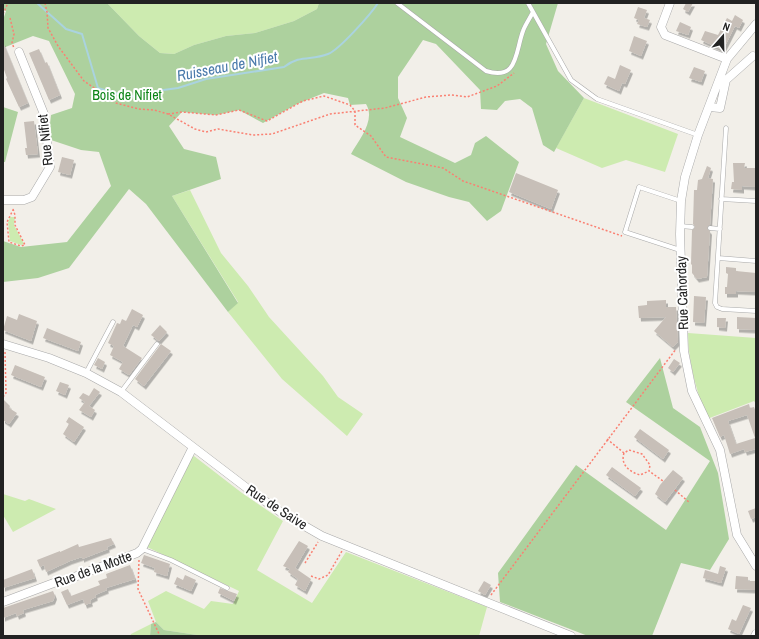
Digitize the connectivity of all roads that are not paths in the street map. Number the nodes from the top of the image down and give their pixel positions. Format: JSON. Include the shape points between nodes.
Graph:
{"nodes":[{"id":1,"x":396,"y":3,"type":"edge"},
{"id":2,"x":670,"y":3,"type":"edge"},
{"id":3,"x":529,"y":4,"type":"edge"},
{"id":4,"x":533,"y":12,"type":"junction"},
{"id":5,"x":756,"y":24,"type":"edge"},
{"id":6,"x":19,"y":52,"type":"road end"},
{"id":7,"x":754,"y":56,"type":"dead end"},
{"id":8,"x":728,"y":59,"type":"junction"},
{"id":9,"x":709,"y":107,"type":"junction"},
{"id":10,"x":726,"y":128,"type":"dead end"},
{"id":11,"x":698,"y":135,"type":"junction"},
{"id":12,"x":721,"y":199,"type":"junction"},
{"id":13,"x":3,"y":200,"type":"edge"},
{"id":14,"x":681,"y":200,"type":"junction"},
{"id":15,"x":756,"y":201,"type":"edge"},
{"id":16,"x":680,"y":226,"type":"junction"},
{"id":17,"x":692,"y":227,"type":"dead end"},
{"id":18,"x":710,"y":228,"type":"dead end"},
{"id":19,"x":720,"y":229,"type":"junction"},
{"id":20,"x":680,"y":250,"type":"junction"},
{"id":21,"x":718,"y":258,"type":"junction"},
{"id":22,"x":756,"y":261,"type":"edge"},
{"id":23,"x":756,"y":311,"type":"edge"},
{"id":24,"x":113,"y":322,"type":"dead end"},
{"id":25,"x":4,"y":344,"type":"edge"},
{"id":26,"x":157,"y":344,"type":"dead end"},
{"id":27,"x":86,"y":373,"type":"junction"},
{"id":28,"x":121,"y":392,"type":"junction"},
{"id":29,"x":193,"y":447,"type":"junction"},
{"id":30,"x":140,"y":551,"type":"junction"},
{"id":31,"x":756,"y":566,"type":"edge"},
{"id":32,"x":227,"y":588,"type":"dead end"},
{"id":33,"x":3,"y":602,"type":"edge"},
{"id":34,"x":571,"y":636,"type":"edge"}],
"edges":[{"from":1,"to":4,"type":"lane","via":[[486,71],[498,74],[514,64],[523,31]]},
{"from":2,"to":8,"type":"street","via":[[661,27],[664,35]]},
{"from":3,"to":4,"type":"lane"},
{"from":4,"to":11,"type":"lane","via":[[571,80],[598,99]]},
{"from":5,"to":8,"type":"street","name":"Rue Cahorday"},
{"from":6,"to":13,"type":"street","name":"Rue Nifiet","via":[[44,114],[50,167],[32,197],[24,200]]},
{"from":7,"to":9,"type":"street","via":[[726,80],[720,108]]},
{"from":8,"to":9,"type":"street","name":"Rue Cahorday"},
{"from":9,"to":11,"type":"street","name":"Rue Cahorday"},
{"from":10,"to":12,"type":"lane"},
{"from":11,"to":14,"type":"street","name":"Rue Cahorday"},
{"from":12,"to":15,"type":"lane"},
{"from":12,"to":19,"type":"lane"},
{"from":14,"to":16,"type":"street","name":"Rue Cahorday"},
{"from":14,"to":20,"type":"lane","via":[[639,186],[625,232]]},
{"from":16,"to":17,"type":"lane"},
{"from":16,"to":20,"type":"street","name":"Rue Cahorday"},
{"from":18,"to":19,"type":"lane"},
{"from":19,"to":21,"type":"lane"},
{"from":20,"to":31,"type":"street","name":"Rue Cahorday","via":[[684,351],[692,391],[720,450],[737,535]]},
{"from":21,"to":22,"type":"lane"},
{"from":21,"to":23,"type":"lane","via":[[715,303],[717,307]]},
{"from":24,"to":27,"type":"lane"},
{"from":25,"to":27,"type":"street","name":"Rue de Saive"},
{"from":26,"to":28,"type":"lane"},
{"from":27,"to":28,"type":"street","name":"Rue de Saive"},
{"from":28,"to":29,"type":"street","name":"Rue de Saive"},
{"from":29,"to":30,"type":"street","name":"Rue de la Motte"},
{"from":29,"to":34,"type":"street","name":"Rue de Saive","via":[[282,513],[322,536]]},
{"from":30,"to":32,"type":"lane","via":[[171,560]]},
{"from":30,"to":33,"type":"street","name":"Rue de la Motte"}]}
